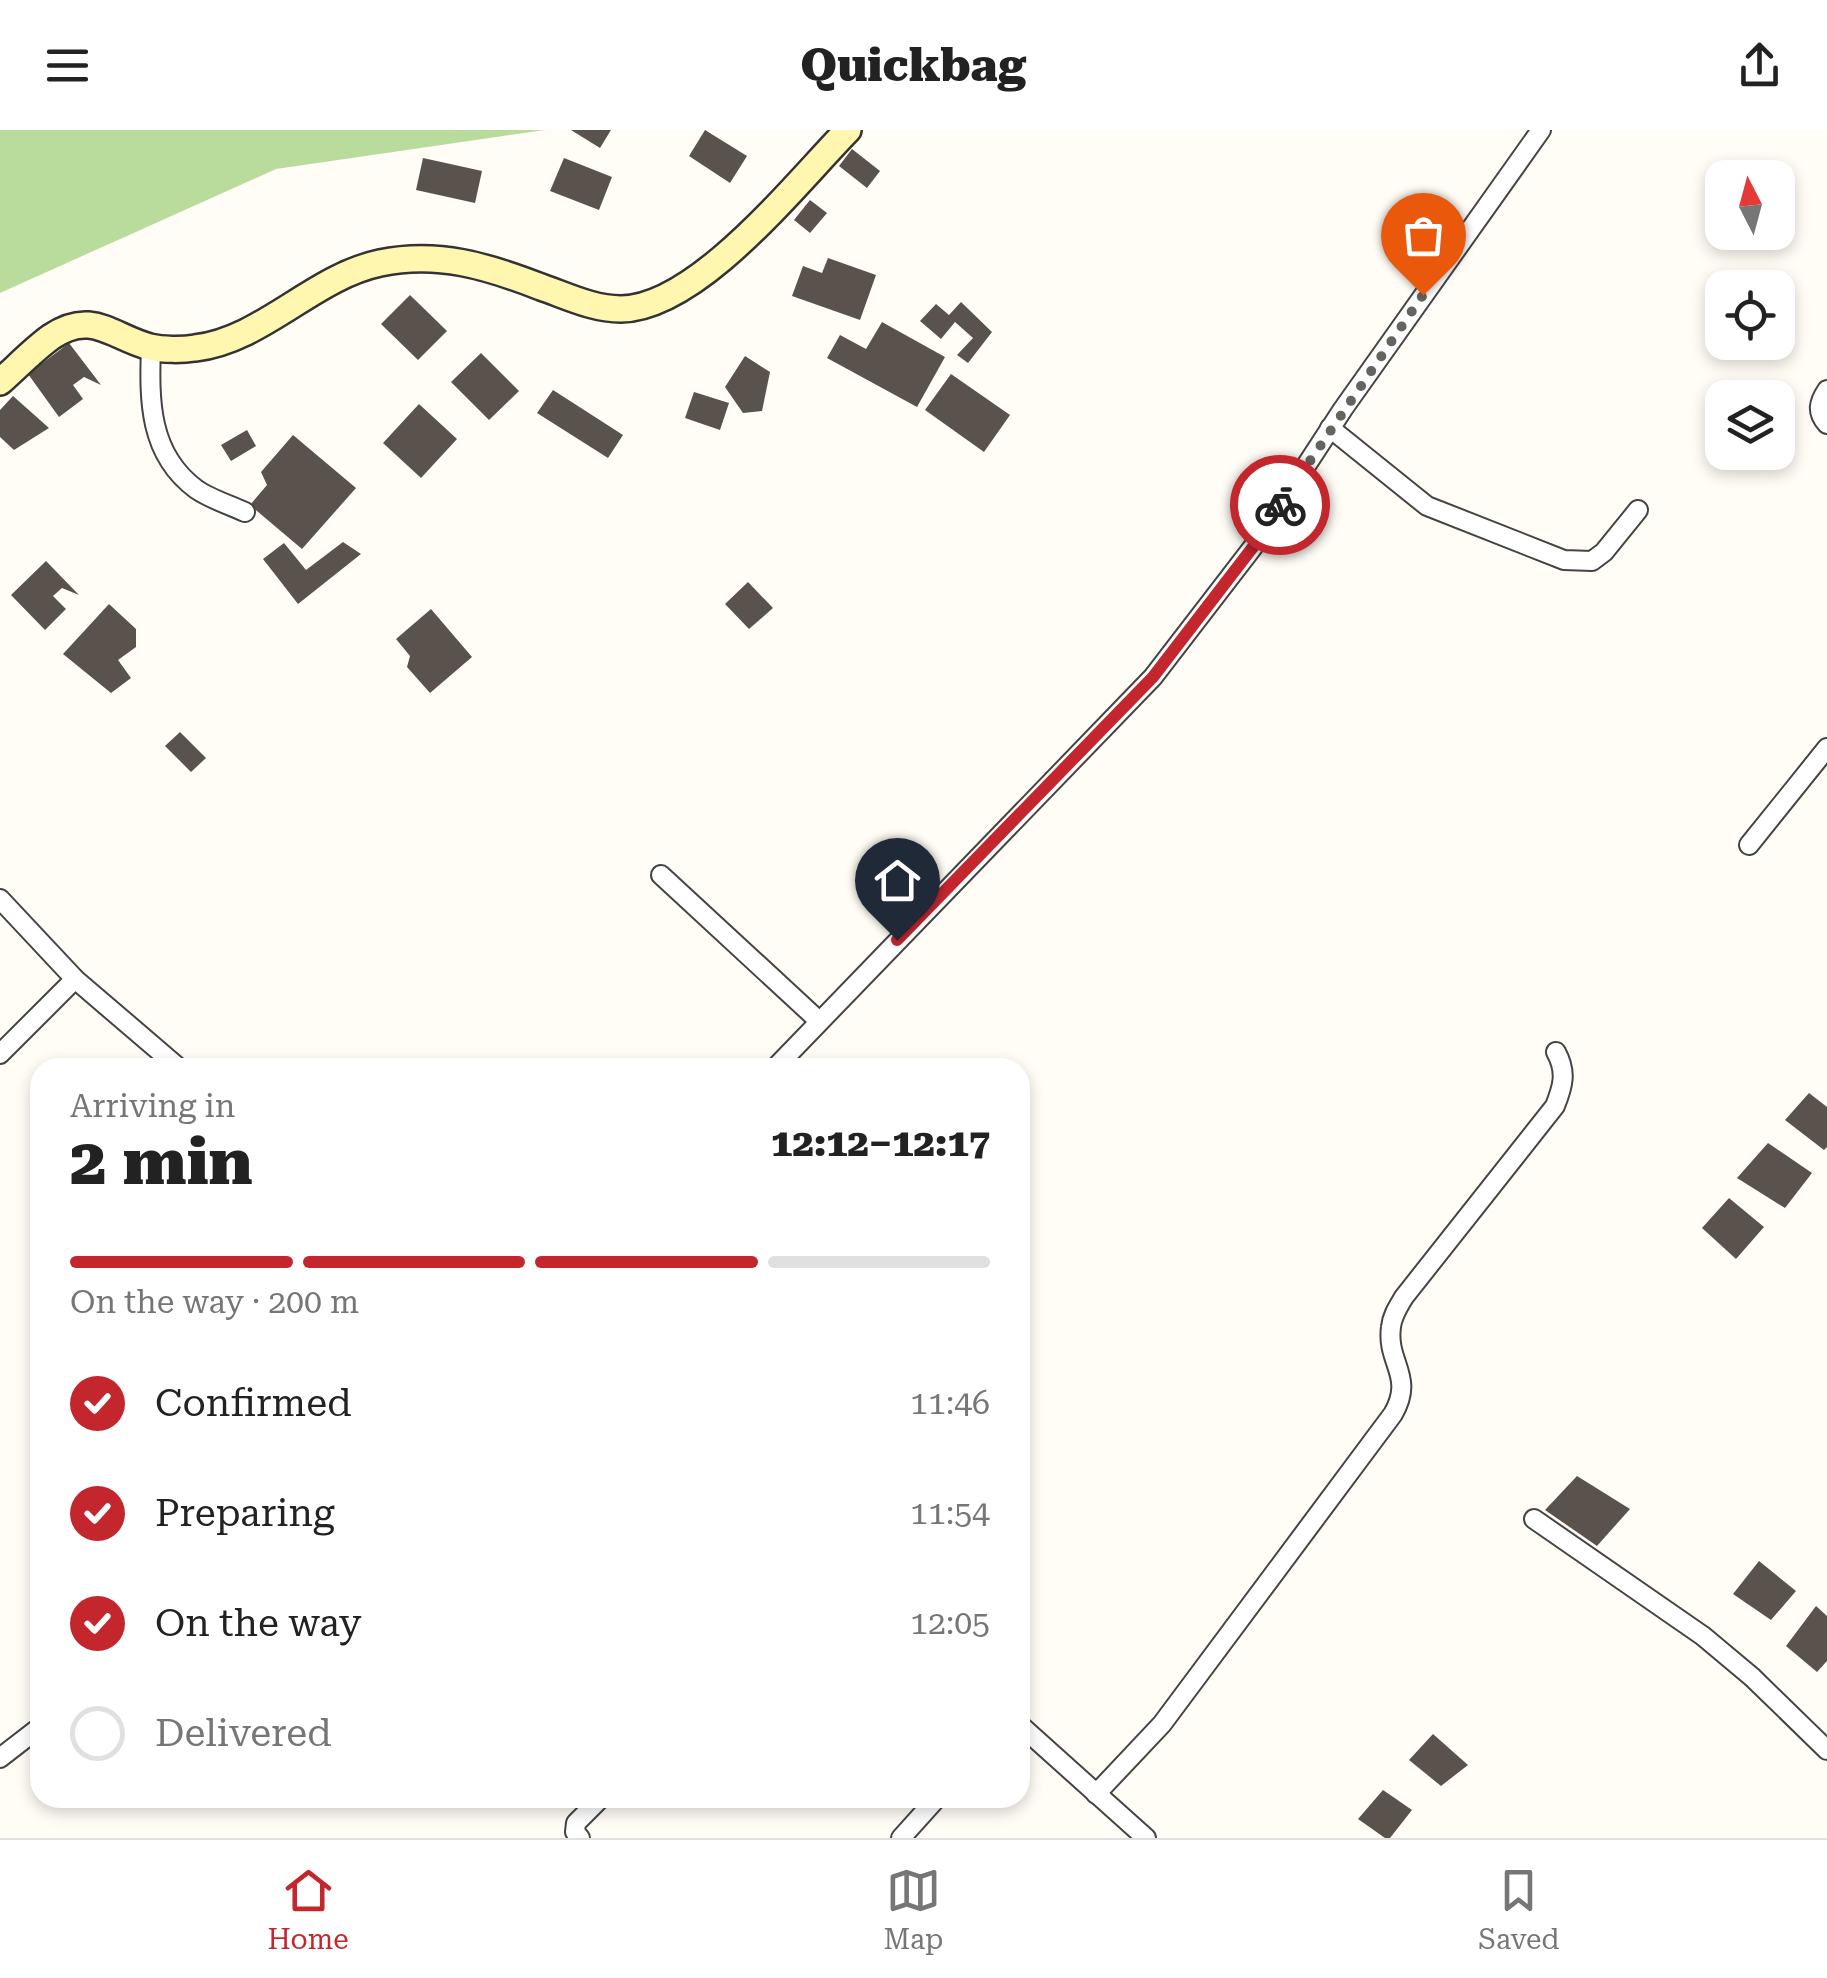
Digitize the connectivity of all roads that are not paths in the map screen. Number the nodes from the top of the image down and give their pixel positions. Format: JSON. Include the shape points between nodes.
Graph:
{"nodes":[{"id":1,"x":848,"y":130,"type":"edge"},
{"id":2,"x":1542,"y":130,"type":"edge"},
{"id":3,"x":151,"y":348,"type":"junction"},
{"id":4,"x":0,"y":382,"type":"edge"},
{"id":5,"x":1827,"y":390,"type":"edge"},
{"id":6,"x":1827,"y":424,"type":"edge"},
{"id":7,"x":1330,"y":428,"type":"junction"},
{"id":8,"x":1638,"y":510,"type":"dead end"},
{"id":9,"x":246,"y":512,"type":"dead end"},
{"id":10,"x":1827,"y":748,"type":"edge"},
{"id":11,"x":1749,"y":845,"type":"dead end"},
{"id":12,"x":660,"y":875,"type":"dead end"},
{"id":13,"x":0,"y":900,"type":"edge"},
{"id":14,"x":76,"y":979,"type":"junction"},
{"id":15,"x":818,"y":1020,"type":"junction"},
{"id":16,"x":1556,"y":1052,"type":"dead end"},
{"id":17,"x":0,"y":1054,"type":"edge"},
{"id":18,"x":167,"y":1058,"type":"edge"},
{"id":19,"x":784,"y":1058,"type":"edge"},
{"id":20,"x":1534,"y":1519,"type":"dead end"},
{"id":21,"x":1030,"y":1734,"type":"edge"},
{"id":22,"x":30,"y":1735,"type":"edge"},
{"id":23,"x":1827,"y":1750,"type":"edge"},
{"id":24,"x":0,"y":1758,"type":"edge"},
{"id":25,"x":1096,"y":1794,"type":"junction"},
{"id":26,"x":590,"y":1808,"type":"edge"},
{"id":27,"x":928,"y":1808,"type":"edge"},
{"id":28,"x":580,"y":1838,"type":"edge"},
{"id":29,"x":901,"y":1838,"type":"edge"},
{"id":30,"x":1146,"y":1838,"type":"edge"}],
"edges":[{"from":1,"to":3,"type":"street","via":[[716,266],[651,303],[622,309],[590,305],[492,268],[421,258],[348,275],[218,344]]},
{"from":2,"to":7,"type":"street"},
{"from":3,"to":4,"type":"street","via":[[101,326],[77,325],[53,336]]},
{"from":3,"to":9,"type":"street","via":[[149,398],[160,448],[198,491]]},
{"from":5,"to":6,"type":"street","via":[[1820,406]]},
{"from":7,"to":8,"type":"street","via":[[1428,506],[1564,560],[1592,561]]},
{"from":7,"to":15,"type":"street","via":[[1253,547],[1153,677]]},
{"from":10,"to":11,"type":"street"},
{"from":12,"to":15,"type":"street"},
{"from":13,"to":14,"type":"street"},
{"from":14,"to":17,"type":"street"},
{"from":14,"to":18,"type":"street"},
{"from":15,"to":19,"type":"street"},
{"from":16,"to":25,"type":"street","via":[[1564,1085],[1555,1106],[1394,1314],[1390,1334],[1402,1398],[1162,1724]]},
{"from":20,"to":23,"type":"street","via":[[1703,1636]]},
{"from":21,"to":25,"type":"street"},
{"from":22,"to":24,"type":"street"},
{"from":25,"to":30,"type":"street"},
{"from":26,"to":28,"type":"street","via":[[576,1823]]},
{"from":27,"to":29,"type":"street"}]}
